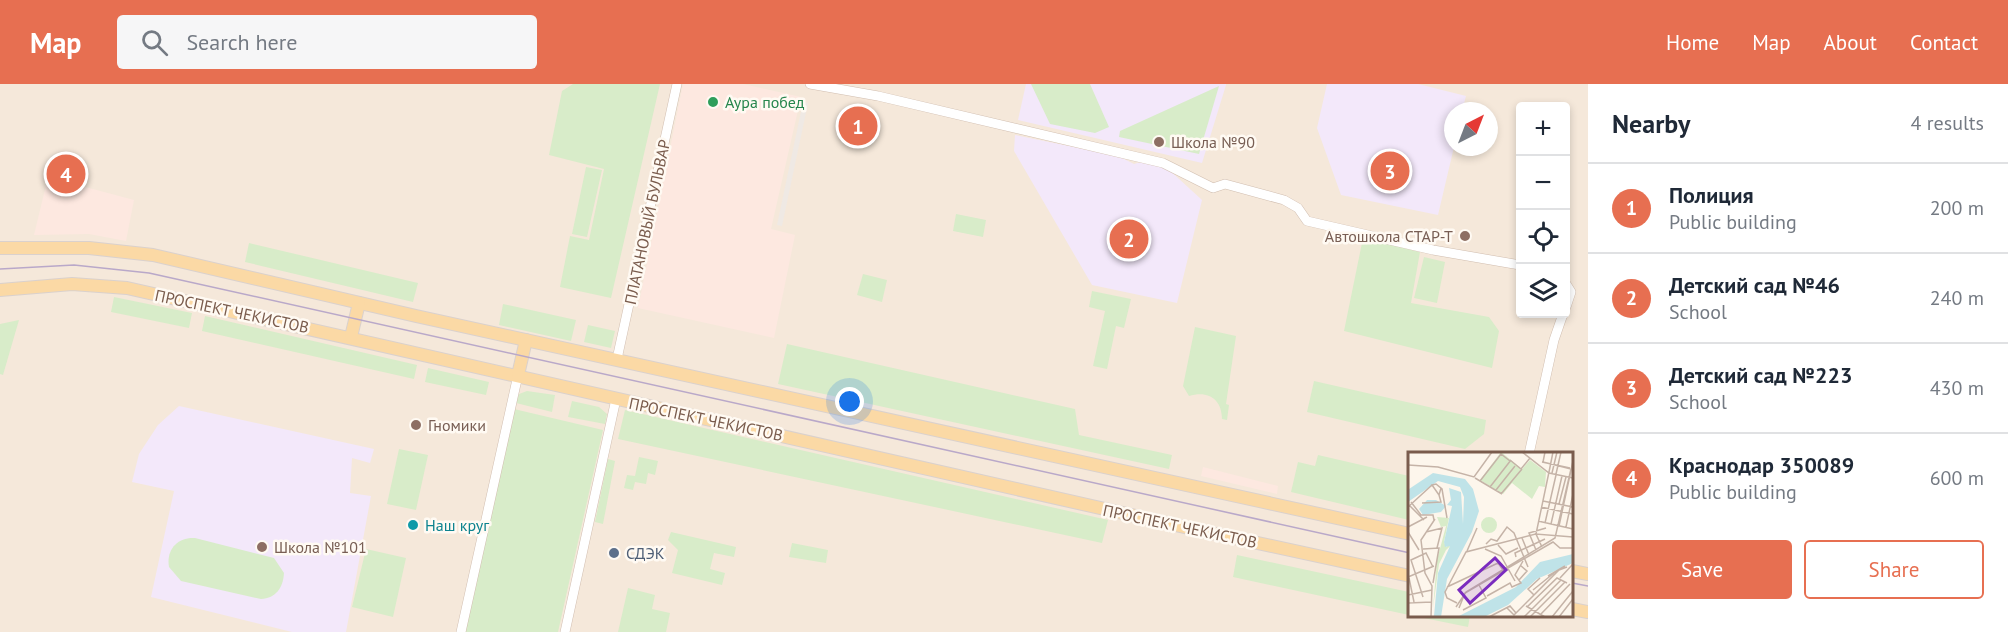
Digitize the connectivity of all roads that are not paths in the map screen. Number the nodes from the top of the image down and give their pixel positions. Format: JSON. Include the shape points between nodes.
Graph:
{"nodes":[{"id":1,"x":677,"y":84,"type":"edge"},
{"id":2,"x":810,"y":84,"type":"edge"},
{"id":3,"x":0,"y":248,"type":"edge"},
{"id":4,"x":1516,"y":264,"type":"edge"},
{"id":5,"x":0,"y":290,"type":"edge"},
{"id":6,"x":359,"y":303,"type":"junction"},
{"id":7,"x":1562,"y":318,"type":"edge"},
{"id":8,"x":351,"y":337,"type":"junction"},
{"id":9,"x":526,"y":340,"type":"junction"},
{"id":10,"x":616,"y":359,"type":"junction"},
{"id":11,"x":518,"y":375,"type":"junction"},
{"id":12,"x":616,"y":399,"type":"junction"},
{"id":13,"x":1529,"y":452,"type":"edge"},
{"id":14,"x":1408,"y":534,"type":"edge"},
{"id":15,"x":1573,"y":571,"type":"edge"},
{"id":16,"x":1588,"y":574,"type":"edge"},
{"id":17,"x":1408,"y":576,"type":"edge"},
{"id":18,"x":1573,"y":609,"type":"edge"},
{"id":19,"x":1588,"y":612,"type":"edge"},
{"id":20,"x":461,"y":632,"type":"edge"},
{"id":21,"x":565,"y":632,"type":"edge"}],
"edges":[{"from":1,"to":10,"type":"street","name":"ПЛАТАНОВЫЙ БУЛЬВАР"},
{"from":2,"to":4,"type":"street","via":[[878,96],[1163,163],[1213,188],[1225,184],[1284,200],[1298,208],[1306,221]]},
{"from":3,"to":6,"type":"main road","via":[[89,248],[153,255]]},
{"from":5,"to":8,"type":"main road","name":"ПРОСПЕКТ ЧЕКИСТОВ","via":[[107,285]]},
{"from":6,"to":8,"type":"main road"},
{"from":6,"to":9,"type":"main road"},
{"from":7,"to":13,"type":"street"},
{"from":8,"to":11,"type":"main road","name":"ПРОСПЕКТ ЧЕКИСТОВ"},
{"from":9,"to":10,"type":"main road"},
{"from":9,"to":11,"type":"main road"},
{"from":10,"to":14,"type":"main road"},
{"from":11,"to":12,"type":"main road","name":"ПРОСПЕКТ ЧЕКИСТОВ"},
{"from":11,"to":20,"type":"street"},
{"from":12,"to":17,"type":"main road","name":"ПРОСПЕКТ ЧЕКИСТОВ"},
{"from":12,"to":21,"type":"street"},
{"from":15,"to":16,"type":"main road"},
{"from":18,"to":19,"type":"main road"}]}
